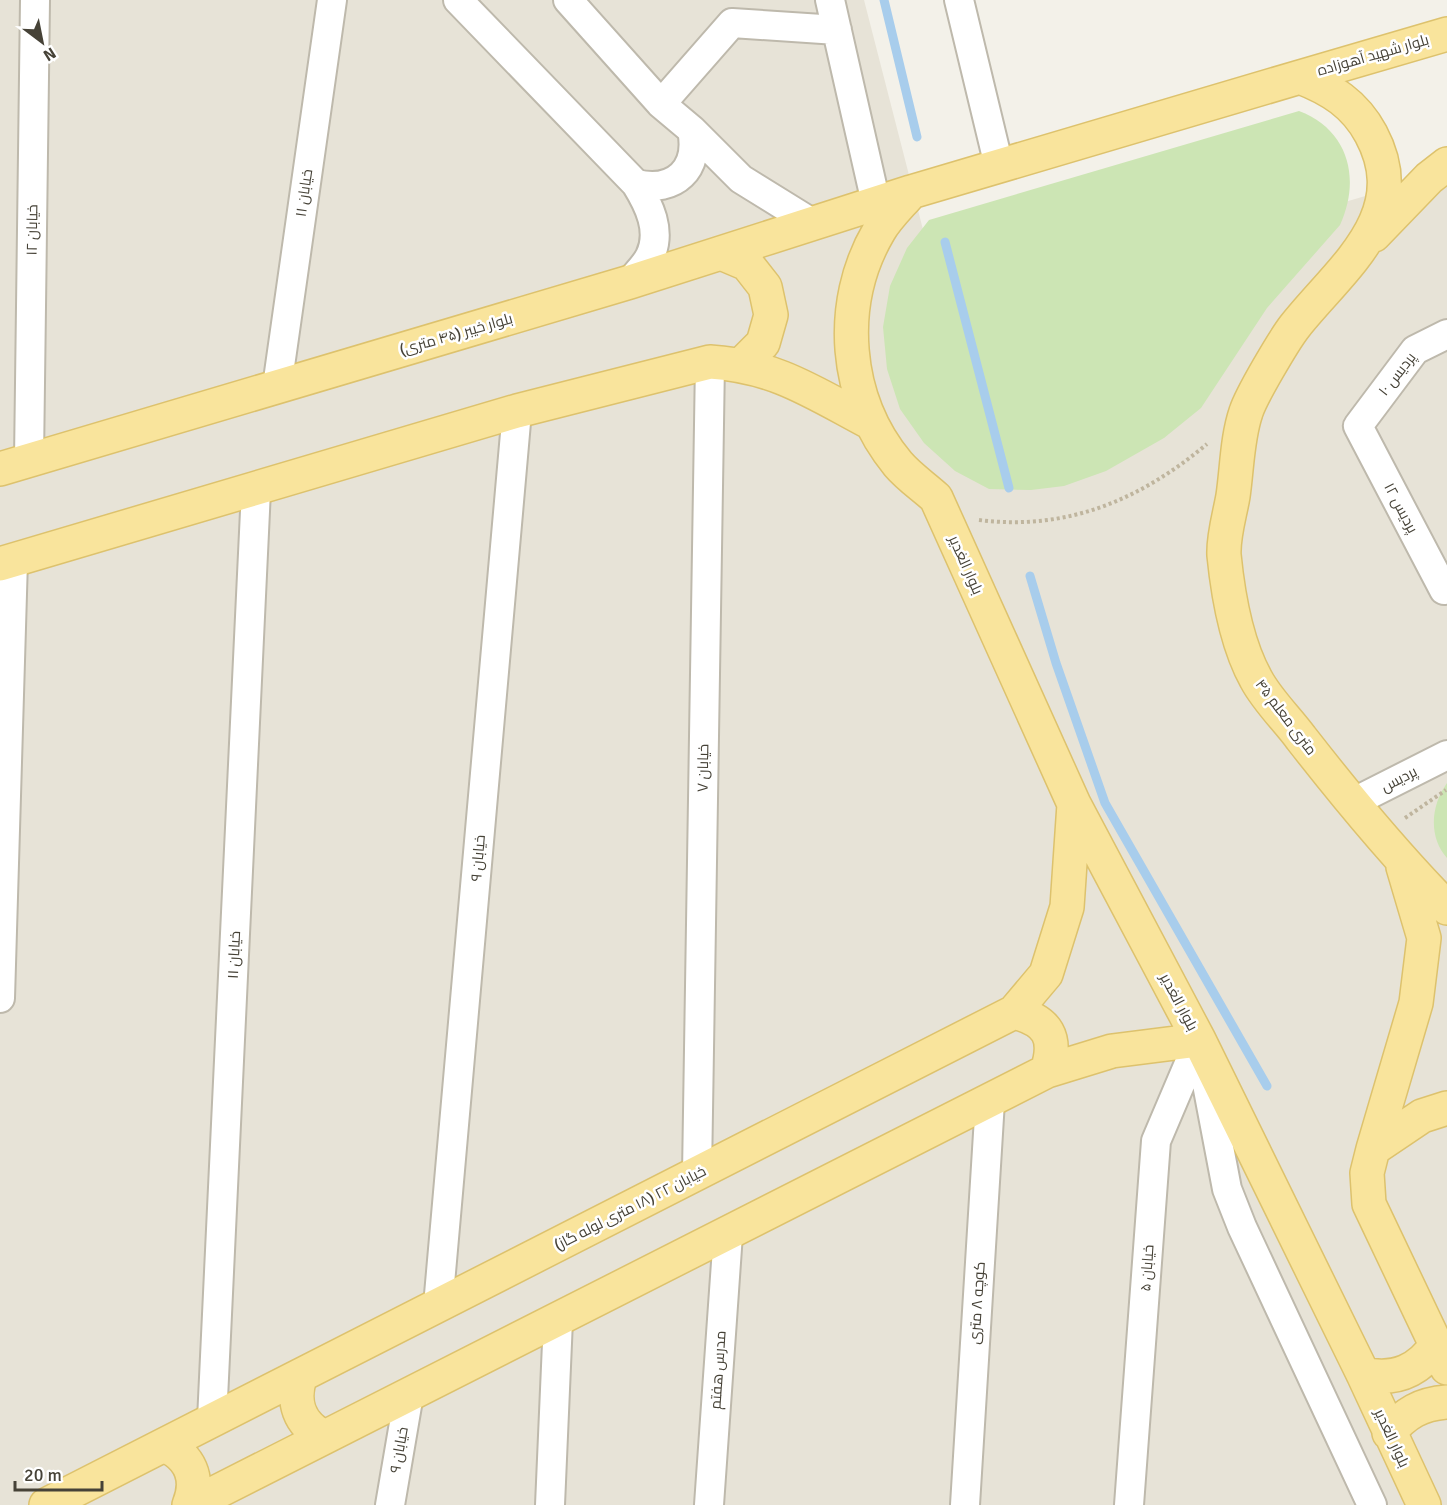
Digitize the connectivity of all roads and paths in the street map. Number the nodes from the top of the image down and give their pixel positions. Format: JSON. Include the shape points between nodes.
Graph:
{"nodes":[{"id":1,"x":35,"y":0,"type":"edge"},
{"id":2,"x":332,"y":0,"type":"edge"},
{"id":3,"x":458,"y":0,"type":"edge"},
{"id":4,"x":568,"y":0,"type":"edge"},
{"id":5,"x":830,"y":0,"type":"edge"},
{"id":6,"x":959,"y":0,"type":"edge"},
{"id":7,"x":837,"y":30,"type":"junction"},
{"id":8,"x":1447,"y":34,"type":"edge"},
{"id":9,"x":1300,"y":77,"type":"junction"},
{"id":10,"x":661,"y":104,"type":"junction"},
{"id":11,"x":692,"y":130,"type":"junction"},
{"id":12,"x":1447,"y":164,"type":"edge"},
{"id":13,"x":999,"y":166,"type":"junction"},
{"id":14,"x":636,"y":184,"type":"junction"},
{"id":15,"x":911,"y":192,"type":"junction"},
{"id":16,"x":876,"y":203,"type":"junction"},
{"id":17,"x":812,"y":223,"type":"junction"},
{"id":18,"x":1367,"y":242,"type":"junction"},
{"id":19,"x":721,"y":253,"type":"junction"},
{"id":20,"x":630,"y":282,"type":"junction"},
{"id":21,"x":1447,"y":334,"type":"edge"},
{"id":22,"x":710,"y":362,"type":"junction"},
{"id":23,"x":742,"y":364,"type":"junction"},
{"id":24,"x":276,"y":387,"type":"junction"},
{"id":25,"x":517,"y":411,"type":"junction"},
{"id":26,"x":871,"y":423,"type":"junction"},
{"id":27,"x":1358,"y":426,"type":"joint"},
{"id":28,"x":1209,"y":442,"type":"dead end"},
{"id":29,"x":15,"y":465,"type":"edge"},
{"id":30,"x":256,"y":489,"type":"junction"},
{"id":31,"x":936,"y":498,"type":"junction"},
{"id":32,"x":7,"y":562,"type":"edge"},
{"id":33,"x":1445,"y":589,"type":"edge"},
{"id":34,"x":1447,"y":755,"type":"edge"},
{"id":35,"x":1447,"y":790,"type":"edge"},
{"id":36,"x":1352,"y":803,"type":"junction"},
{"id":37,"x":1074,"y":804,"type":"junction"},
{"id":38,"x":1379,"y":835,"type":"junction"},
{"id":39,"x":1401,"y":862,"type":"junction"},
{"id":40,"x":1447,"y":908,"type":"edge"},
{"id":41,"x":0,"y":998,"type":"edge"},
{"id":42,"x":1014,"y":1012,"type":"junction"},
{"id":43,"x":1199,"y":1040,"type":"junction"},
{"id":44,"x":1047,"y":1071,"type":"junction"},
{"id":45,"x":990,"y":1101,"type":"junction"},
{"id":46,"x":1447,"y":1108,"type":"edge"},
{"id":47,"x":1373,"y":1149,"type":"junction"},
{"id":48,"x":697,"y":1174,"type":"junction"},
{"id":49,"x":728,"y":1234,"type":"junction"},
{"id":50,"x":438,"y":1306,"type":"junction"},
{"id":51,"x":558,"y":1320,"type":"junction"},
{"id":52,"x":1442,"y":1356,"type":"edge"},
{"id":53,"x":1363,"y":1374,"type":"junction"},
{"id":54,"x":301,"y":1375,"type":"junction"},
{"id":55,"x":409,"y":1394,"type":"junction"},
{"id":56,"x":1447,"y":1402,"type":"edge"},
{"id":57,"x":212,"y":1420,"type":"junction"},
{"id":58,"x":1389,"y":1433,"type":"junction"},
{"id":59,"x":324,"y":1437,"type":"junction"},
{"id":60,"x":164,"y":1445,"type":"junction"},
{"id":61,"x":1353,"y":1463,"type":"junction"},
{"id":62,"x":46,"y":1505,"type":"edge"},
{"id":63,"x":190,"y":1505,"type":"edge"},
{"id":64,"x":390,"y":1505,"type":"edge"},
{"id":65,"x":550,"y":1505,"type":"edge"},
{"id":66,"x":709,"y":1505,"type":"edge"},
{"id":67,"x":965,"y":1505,"type":"edge"},
{"id":68,"x":1129,"y":1505,"type":"edge"},
{"id":69,"x":1349,"y":1505,"type":"edge"},
{"id":70,"x":1372,"y":1505,"type":"edge"},
{"id":71,"x":1424,"y":1505,"type":"edge"}],
"edges":[{"from":1,"to":29,"type":"street","name":"خیابان ۱۲"},
{"from":2,"to":24,"type":"street","name":"خیابان ۱۱"},
{"from":3,"to":14,"type":"street"},
{"from":4,"to":10,"type":"street"},
{"from":5,"to":7,"type":"street"},
{"from":6,"to":13,"type":"street"},
{"from":7,"to":10,"type":"street","via":[[732,23]]},
{"from":7,"to":16,"type":"street"},
{"from":8,"to":9,"type":"main road","name":"بلوار شهید آهوزاده"},
{"from":9,"to":13,"type":"main road","name":"بلوار شهید آهوزاده"},
{"from":9,"to":18,"type":"main road","via":[[1324,86],[1346,101],[1376,143],[1383,167],[1383,194],[1378,219]]},
{"from":10,"to":11,"type":"street"},
{"from":11,"to":14,"type":"street","via":[[693,157],[687,170],[664,186]]},
{"from":11,"to":17,"type":"street","via":[[741,179]]},
{"from":12,"to":18,"type":"main road"},
{"from":13,"to":15,"type":"main road","name":"بلوار خیبر (۴۵ متری)"},
{"from":14,"to":20,"type":"street","via":[[650,207],[655,235],[650,256]]},
{"from":15,"to":16,"type":"main road","name":"بلوار خیبر (۴۵ متری)"},
{"from":15,"to":26,"type":"main road","via":[[879,231],[859,277],[850,326],[855,376]]},
{"from":16,"to":17,"type":"main road","name":"بلوار خیبر (۴۵ متری)"},
{"from":17,"to":19,"type":"main road","name":"بلوار خیبر (۴۵ متری)"},
{"from":18,"to":36,"type":"main road","name":"۴۵ متری معلم","via":[[1293,328],[1246,412],[1224,552],[1235,622],[1256,680]]},
{"from":19,"to":20,"type":"main road","name":"بلوار خیبر (۴۵ متری)"},
{"from":19,"to":23,"type":"main road","via":[[747,264],[765,287],[771,315],[763,343]]},
{"from":20,"to":24,"type":"main road","name":"بلوار خیبر (۴۵ متری)"},
{"from":21,"to":27,"type":"street","name":"پردیس ۱۰","via":[[1415,350]]},
{"from":22,"to":23,"type":"main road"},
{"from":22,"to":25,"type":"main road"},
{"from":22,"to":48,"type":"street","name":"خیابان ۷"},
{"from":23,"to":26,"type":"main road","via":[[787,378]]},
{"from":24,"to":29,"type":"main road","name":"بلوار خیبر (۴۵ متری)"},
{"from":25,"to":30,"type":"main road"},
{"from":25,"to":50,"type":"street","name":"خیابان ۹"},
{"from":26,"to":31,"type":"main road","via":[[899,465]]},
{"from":27,"to":33,"type":"street","name":"پردیس ۱۲"},
{"from":28,"to":31,"type":"path","via":[[1181,465],[1119,500],[1071,518],[980,521]]},
{"from":30,"to":32,"type":"main road"},
{"from":30,"to":57,"type":"street","name":"خیابان ۱۱"},
{"from":31,"to":37,"type":"main road","name":"بلوار الغدیر"},
{"from":32,"to":41,"type":"street"},
{"from":34,"to":36,"type":"street","name":"پردیس"},
{"from":35,"to":38,"type":"path"},
{"from":36,"to":38,"type":"main road","name":"۴۵ متری معلم"},
{"from":37,"to":42,"type":"main road","name":"خیابان ۲۲ (۱۸ متری لوله گاز)","via":[[1067,907],[1046,974]]},
{"from":37,"to":43,"type":"main road","name":"بلوار الغدیر"},
{"from":38,"to":39,"type":"main road","name":"۴۵ متری معلم"},
{"from":39,"to":40,"type":"main road","name":"۴۵ متری معلم"},
{"from":39,"to":47,"type":"main road","via":[[1424,938],[1416,1003]]},
{"from":42,"to":44,"type":"main road","via":[[1034,1017],[1048,1032],[1053,1052]]},
{"from":42,"to":48,"type":"main road","name":"خیابان ۲۲ (۱۸ متری لوله گاز)"},
{"from":43,"to":44,"type":"main road","via":[[1112,1051]]},
{"from":43,"to":53,"type":"main road","name":"بلوار الغدیر"},
{"from":43,"to":61,"type":"street","via":[[1227,1189]]},
{"from":43,"to":68,"type":"street","name":"خیابان ۵","via":[[1156,1141]]},
{"from":44,"to":45,"type":"main road"},
{"from":45,"to":49,"type":"main road"},
{"from":45,"to":67,"type":"street","name":"کوچه ۸ متری"},
{"from":46,"to":47,"type":"main road","via":[[1422,1116]]},
{"from":47,"to":52,"type":"main road","via":[[1366,1173],[1369,1203]]},
{"from":48,"to":50,"type":"main road","name":"خیابان ۲۲ (۱۸ متری لوله گاز)"},
{"from":49,"to":51,"type":"main road"},
{"from":49,"to":66,"type":"street","name":"مدرس هفتم"},
{"from":50,"to":54,"type":"main road","name":"خیابان ۲۲ (۱۸ متری لوله گاز)"},
{"from":51,"to":55,"type":"main road"},
{"from":51,"to":65,"type":"street"},
{"from":52,"to":53,"type":"main road","via":[[1406,1372],[1378,1377]]},
{"from":53,"to":58,"type":"main road","name":"بلوار الغدیر"},
{"from":54,"to":57,"type":"main road","name":"خیابان ۲۲ (۱۸ متری لوله گاز)"},
{"from":54,"to":59,"type":"main road","via":[[297,1407],[307,1425]]},
{"from":55,"to":59,"type":"main road"},
{"from":55,"to":64,"type":"street","name":"خیابان ۹"},
{"from":56,"to":58,"type":"main road","via":[[1418,1408]]},
{"from":57,"to":60,"type":"main road","name":"خیابان ۲۲ (۱۸ متری لوله گاز)"},
{"from":58,"to":71,"type":"main road","name":"بلوار الغدیر"},
{"from":59,"to":63,"type":"main road"},
{"from":60,"to":62,"type":"main road","name":"خیابان ۲۲ (۱۸ متری لوله گاز)"},
{"from":60,"to":63,"type":"main road","via":[[176,1450],[192,1471]]},
{"from":61,"to":69,"type":"street"},
{"from":61,"to":70,"type":"street"}]}
